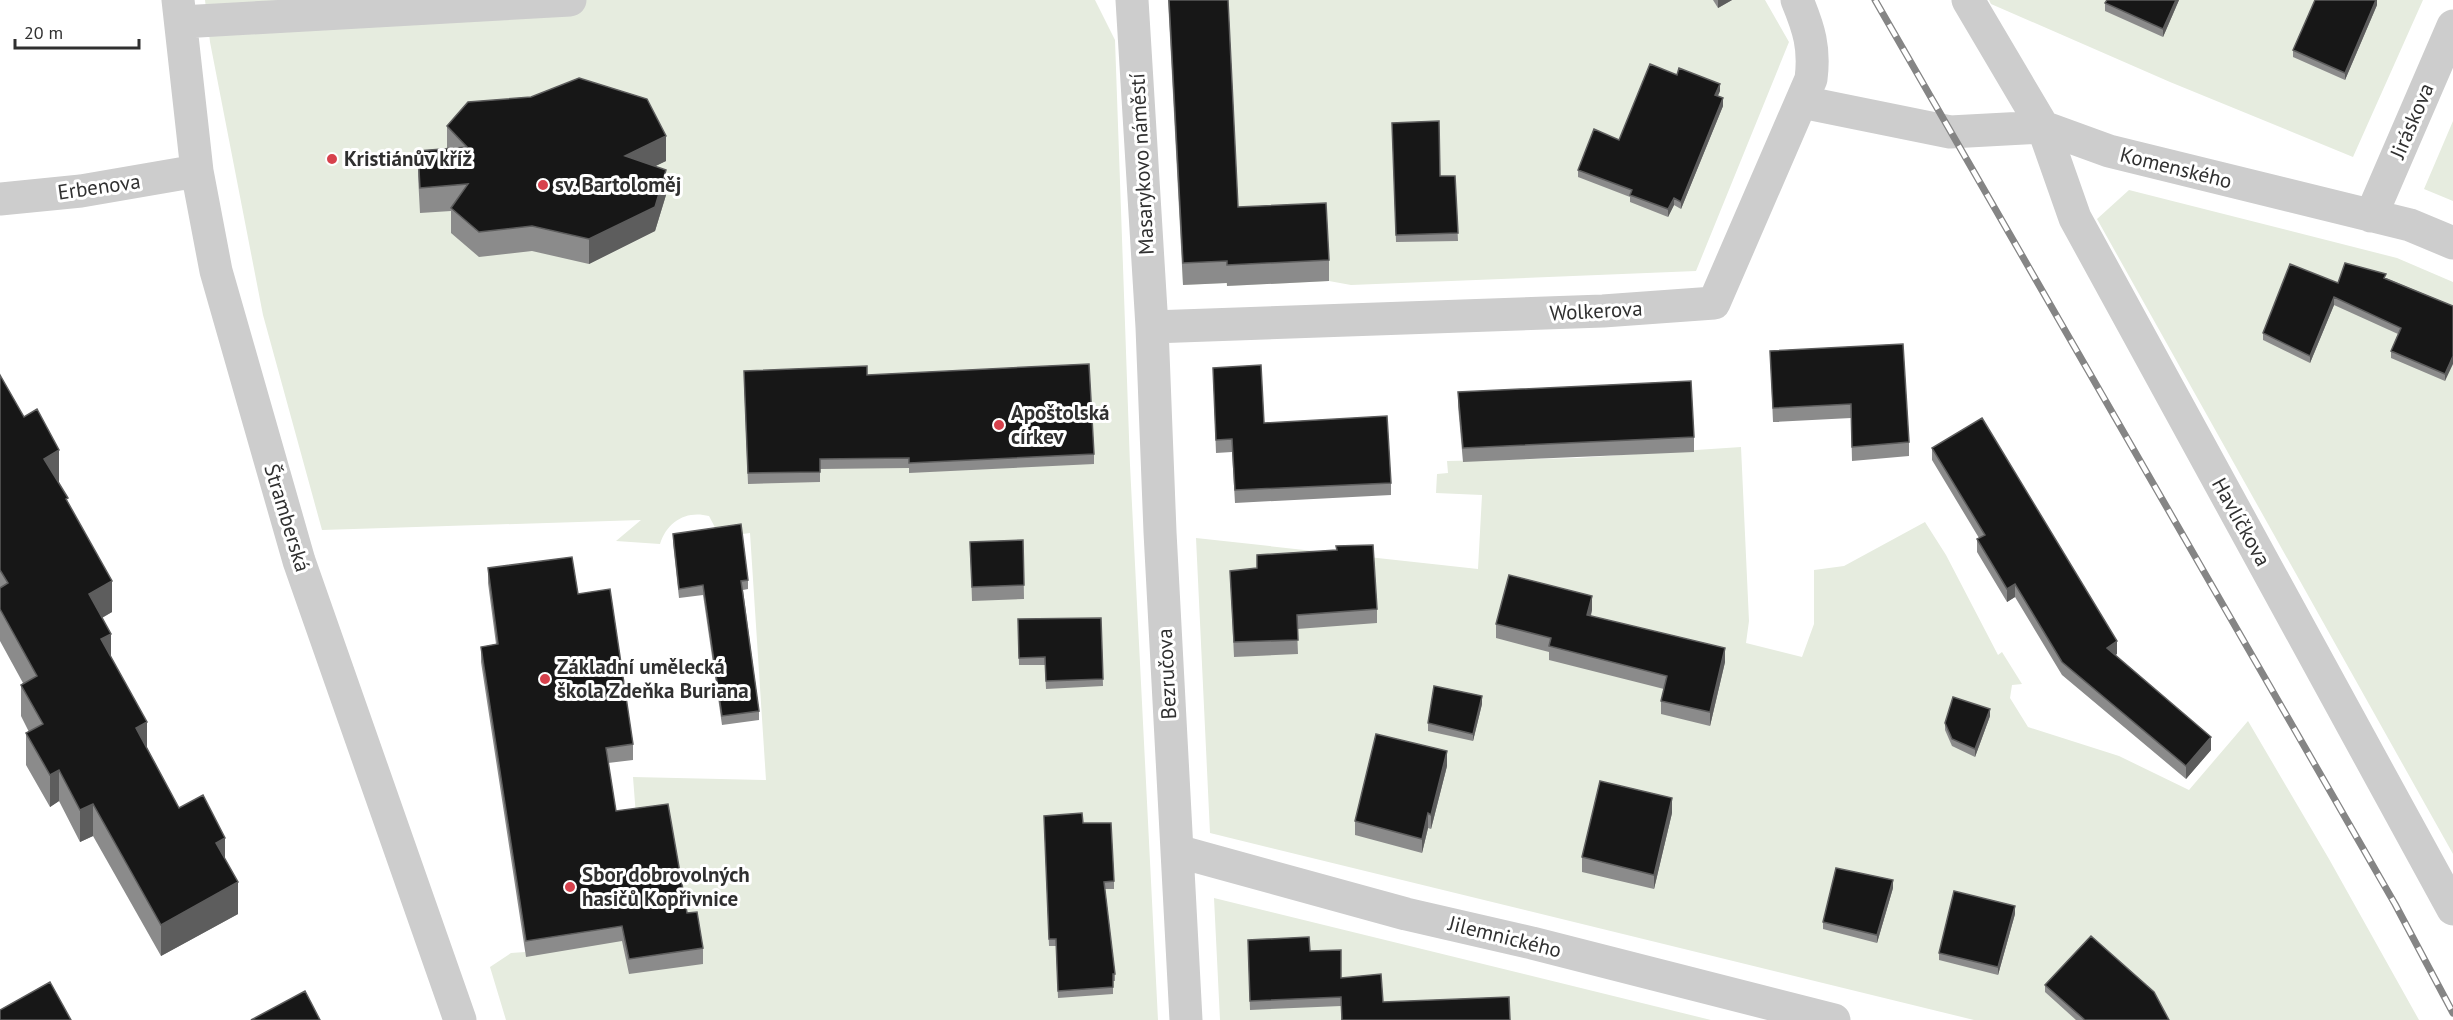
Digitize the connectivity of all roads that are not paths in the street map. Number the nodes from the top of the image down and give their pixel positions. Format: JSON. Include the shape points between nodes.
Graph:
{"nodes":[{"id":1,"x":570,"y":0,"type":"edge"},
{"id":2,"x":1132,"y":0,"type":"edge"},
{"id":3,"x":1797,"y":0,"type":"edge"},
{"id":4,"x":1968,"y":0,"type":"edge"},
{"id":5,"x":180,"y":11,"type":"edge"},
{"id":6,"x":2453,"y":26,"type":"edge"},
{"id":7,"x":1802,"y":102,"type":"junction"},
{"id":8,"x":2043,"y":127,"type":"junction"},
{"id":9,"x":197,"y":171,"type":"junction"},
{"id":10,"x":0,"y":198,"type":"edge"},
{"id":11,"x":2371,"y":216,"type":"junction"},
{"id":12,"x":2453,"y":243,"type":"edge"},
{"id":13,"x":1152,"y":327,"type":"junction"},
{"id":14,"x":1176,"y":851,"type":"junction"},
{"id":15,"x":2453,"y":909,"type":"edge"},
{"id":16,"x":460,"y":1020,"type":"edge"},
{"id":17,"x":1186,"y":1020,"type":"edge"},
{"id":18,"x":1834,"y":1020,"type":"edge"}],
"edges":[{"from":1,"to":5,"type":"street"},
{"from":2,"to":13,"type":"street","name":"Masarykovo náměstí"},
{"from":3,"to":7,"type":"street","name":"Wolkerova","via":[[1812,42],[1813,62]]},
{"from":4,"to":8,"type":"street"},
{"from":5,"to":9,"type":"street","name":"Štramberská"},
{"from":6,"to":11,"type":"street","name":"Jiráskova"},
{"from":7,"to":8,"type":"street","via":[[1950,132]]},
{"from":7,"to":13,"type":"street","name":"Wolkerova","via":[[1714,303],[1603,311]]},
{"from":8,"to":11,"type":"street","name":"Komenského","via":[[2109,152]]},
{"from":8,"to":15,"type":"street","name":"Havlíčkova","via":[[2075,218]]},
{"from":9,"to":10,"type":"street","name":"Erbenova","via":[[81,191]]},
{"from":9,"to":16,"type":"street","name":"Štramberská","via":[[216,270],[299,561]]},
{"from":11,"to":12,"type":"street","name":"Komenského","via":[[2410,225]]},
{"from":13,"to":14,"type":"street","name":"Bezručova"},
{"from":14,"to":17,"type":"street","name":"Bezručova"},
{"from":14,"to":18,"type":"street","name":"Jilemnického","via":[[1407,914]]}]}
